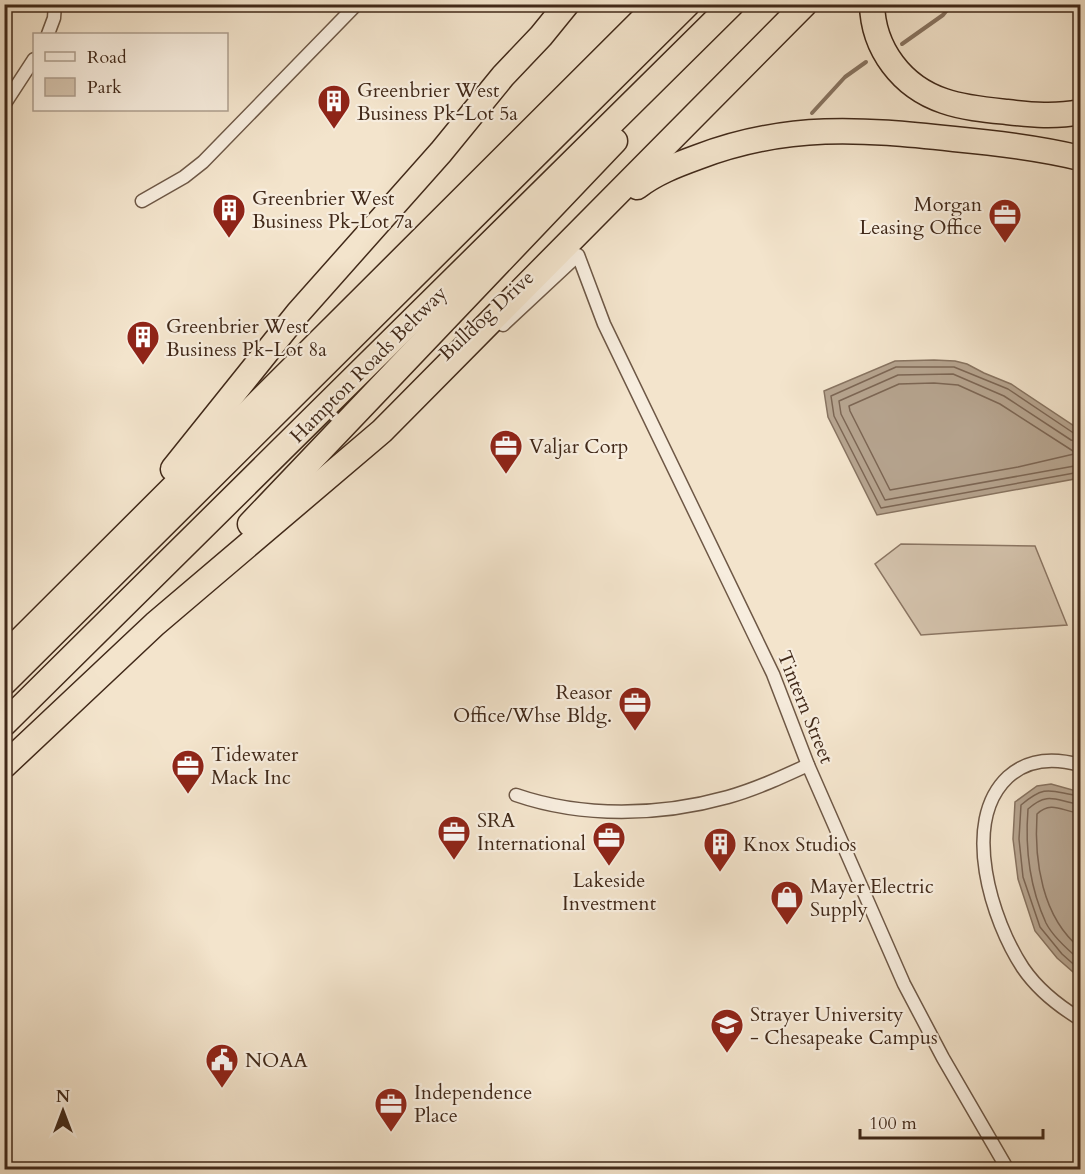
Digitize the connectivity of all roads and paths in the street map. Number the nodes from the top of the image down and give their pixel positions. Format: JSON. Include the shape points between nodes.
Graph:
{"nodes":[{"id":1,"x":55,"y":4,"type":"edge"},
{"id":2,"x":357,"y":4,"type":"edge"},
{"id":3,"x":567,"y":4,"type":"edge"},
{"id":4,"x":587,"y":4,"type":"edge"},
{"id":5,"x":658,"y":4,"type":"edge"},
{"id":6,"x":688,"y":4,"type":"edge"},
{"id":7,"x":717,"y":4,"type":"edge"},
{"id":8,"x":732,"y":4,"type":"edge"},
{"id":9,"x":743,"y":4,"type":"edge"},
{"id":10,"x":806,"y":4,"type":"edge"},
{"id":11,"x":872,"y":4,"type":"edge"},
{"id":12,"x":48,"y":33,"type":"edge"},
{"id":13,"x":33,"y":62,"type":"edge"},
{"id":14,"x":4,"y":105,"type":"edge"},
{"id":15,"x":1080,"y":112,"type":"edge"},
{"id":16,"x":441,"y":152,"type":"junction"},
{"id":17,"x":1080,"y":158,"type":"edge"},
{"id":18,"x":142,"y":201,"type":"dead end"},
{"id":19,"x":577,"y":245,"type":"junction"},
{"id":20,"x":420,"y":404,"type":"dead end"},
{"id":21,"x":98,"y":562,"type":"junction"},
{"id":22,"x":155,"y":624,"type":"junction"},
{"id":23,"x":4,"y":656,"type":"edge"},
{"id":24,"x":4,"y":683,"type":"edge"},
{"id":25,"x":4,"y":712,"type":"edge"},
{"id":26,"x":4,"y":724,"type":"edge"},
{"id":27,"x":808,"y":765,"type":"junction"},
{"id":28,"x":1080,"y":765,"type":"edge"},
{"id":29,"x":4,"y":766,"type":"edge"},
{"id":30,"x":516,"y":795,"type":"dead end"},
{"id":31,"x":1080,"y":1019,"type":"edge"},
{"id":32,"x":1008,"y":1170,"type":"edge"}],
"edges":[{"from":1,"to":12,"type":"street"},
{"from":2,"to":18,"type":"street","via":[[203,162]]},
{"from":3,"to":16,"type":"highway"},
{"from":4,"to":16,"type":"highway"},
{"from":5,"to":21,"type":"highway"},
{"from":6,"to":24,"type":"highway"},
{"from":7,"to":25,"type":"highway"},
{"from":8,"to":26,"type":"highway","name":"Hampton Roads Beltway"},
{"from":9,"to":22,"type":"highway"},
{"from":10,"to":19,"type":"highway"},
{"from":11,"to":15,"type":"highway","via":[[883,51],[900,74],[927,94],[945,102],[992,111],[1044,115]]},
{"from":13,"to":14,"type":"street"},
{"from":16,"to":21,"type":"highway","via":[[298,313]]},
{"from":17,"to":19,"type":"highway","via":[[1007,144],[866,131],[807,131],[774,136],[708,153],[649,177]]},
{"from":19,"to":20,"type":"street","name":"Bulldog Drive"},
{"from":19,"to":22,"type":"highway","via":[[382,431]]},
{"from":19,"to":27,"type":"street","name":"Tintern Street","via":[[604,324],[770,668]]},
{"from":21,"to":23,"type":"highway"},
{"from":22,"to":29,"type":"highway"},
{"from":27,"to":30,"type":"street","via":[[744,792],[663,810],[588,810],[544,804]]},
{"from":27,"to":32,"type":"street","name":"Tintern Street","via":[[909,993]]},
{"from":28,"to":31,"type":"street","via":[[1044,760],[1013,773],[991,800],[984,833],[989,890],[1009,943],[1044,993]]}]}
